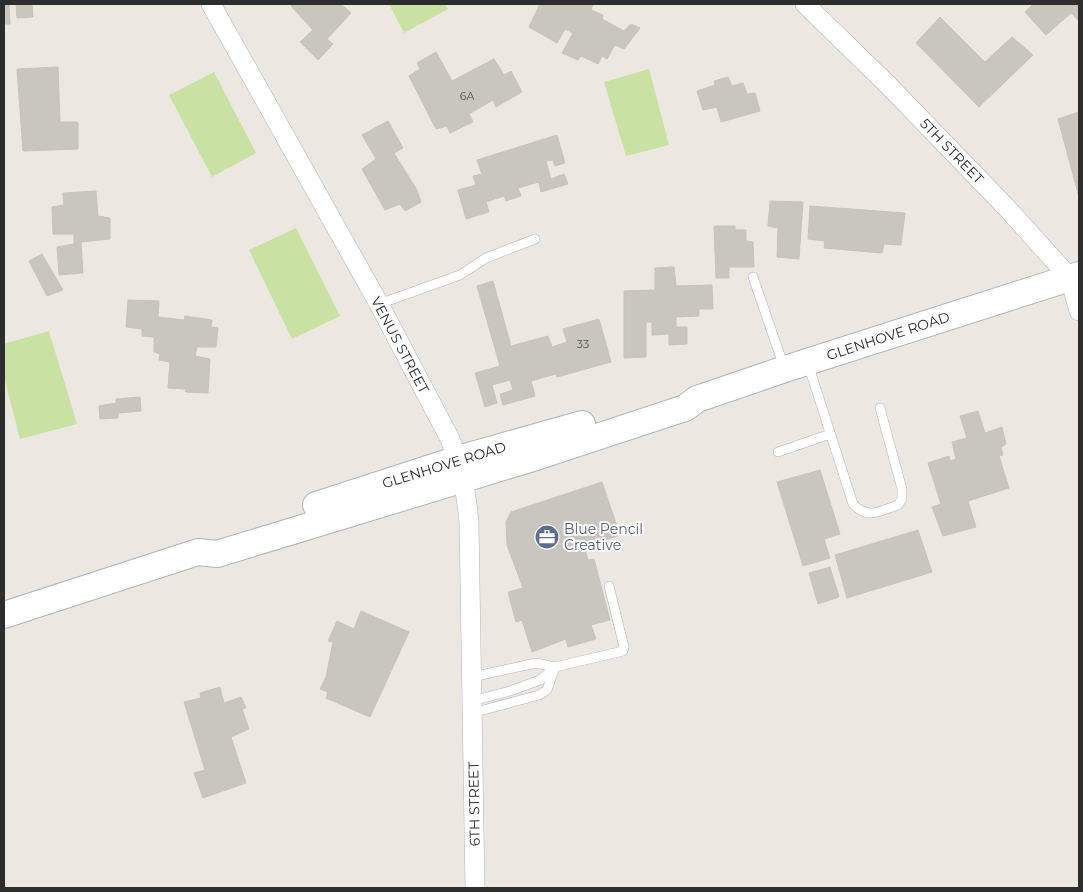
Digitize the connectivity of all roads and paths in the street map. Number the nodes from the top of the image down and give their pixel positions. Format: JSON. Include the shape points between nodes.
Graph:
{"nodes":[{"id":1,"x":211,"y":4,"type":"edge"},
{"id":2,"x":805,"y":4,"type":"edge"},
{"id":3,"x":536,"y":239,"type":"dead end"},
{"id":4,"x":1075,"y":276,"type":"edge"},
{"id":5,"x":753,"y":277,"type":"dead end"},
{"id":6,"x":379,"y":304,"type":"junction"},
{"id":7,"x":1079,"y":311,"type":"edge"},
{"id":8,"x":796,"y":365,"type":"junction"},
{"id":9,"x":880,"y":408,"type":"dead end"},
{"id":10,"x":830,"y":434,"type":"junction"},
{"id":11,"x":778,"y":452,"type":"dead end"},
{"id":12,"x":461,"y":469,"type":"junction"},
{"id":13,"x":609,"y":586,"type":"dead end"},
{"id":14,"x":4,"y":615,"type":"edge"},
{"id":15,"x":555,"y":667,"type":"junction"},
{"id":16,"x":472,"y":677,"type":"junction"},
{"id":17,"x":472,"y":711,"type":"junction"},
{"id":18,"x":475,"y":888,"type":"edge"}],
"edges":[{"from":1,"to":6,"type":"street","name":"VENUS STREET"},
{"from":2,"to":4,"type":"street","name":"5TH STREET"},
{"from":3,"to":6,"type":"lane","via":[[486,258],[460,275]]},
{"from":4,"to":7,"type":"street","name":"5TH STREET"},
{"from":4,"to":8,"type":"main road","name":"GLENHOVE ROAD"},
{"from":5,"to":8,"type":"lane"},
{"from":6,"to":12,"type":"street","name":"VENUS STREET","via":[[450,439]]},
{"from":8,"to":10,"type":"lane"},
{"from":8,"to":12,"type":"main road","name":"GLENHOVE ROAD","via":[[696,399],[677,397]]},
{"from":9,"to":10,"type":"lane","via":[[902,489],[898,505],[870,514],[860,512],[853,504]]},
{"from":10,"to":11,"type":"lane"},
{"from":12,"to":14,"type":"main road","name":"GLENHOVE ROAD","via":[[212,539],[198,552]]},
{"from":12,"to":16,"type":"street","name":"VENUS STREET","via":[[468,503]]},
{"from":13,"to":15,"type":"lane","via":[[623,650]]},
{"from":15,"to":16,"type":"lane","via":[[536,663]]},
{"from":15,"to":17,"type":"lane","via":[[540,680]]},
{"from":15,"to":17,"type":"lane","via":[[547,690],[542,693]]},
{"from":16,"to":17,"type":"street","name":"VENUS STREET"},
{"from":17,"to":18,"type":"street","name":"6TH STREET"}]}
